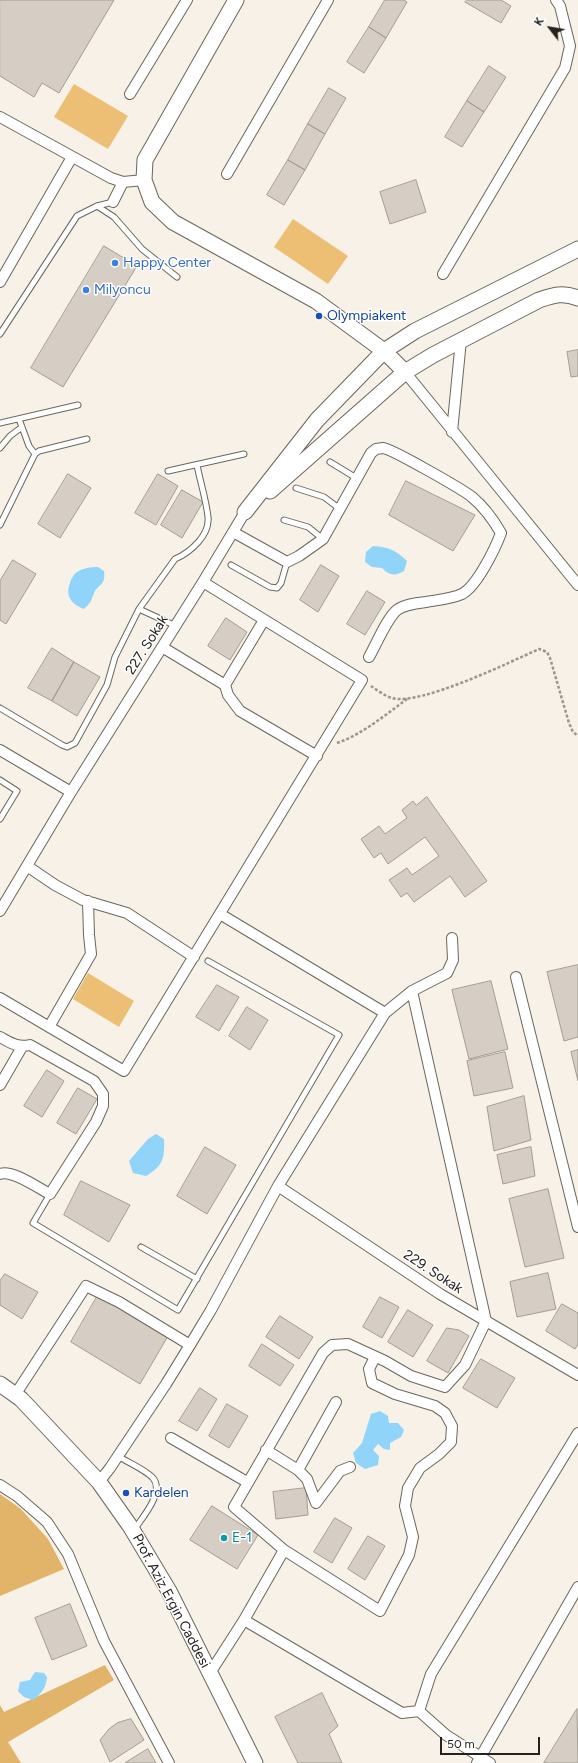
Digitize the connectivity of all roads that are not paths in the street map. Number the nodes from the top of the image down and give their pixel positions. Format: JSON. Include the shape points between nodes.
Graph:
{"nodes":[{"id":1,"x":187,"y":0,"type":"edge"},
{"id":2,"x":236,"y":0,"type":"edge"},
{"id":3,"x":328,"y":0,"type":"edge"},
{"id":4,"x":556,"y":0,"type":"edge"},
{"id":5,"x":130,"y":94,"type":"dead end"},
{"id":6,"x":0,"y":117,"type":"edge"},
{"id":7,"x":72,"y":157,"type":"junction"},
{"id":8,"x":228,"y":174,"type":"dead end"},
{"id":9,"x":144,"y":180,"type":"junction"},
{"id":10,"x":123,"y":182,"type":"junction"},
{"id":11,"x":114,"y":202,"type":"joint"},
{"id":12,"x":97,"y":206,"type":"junction"},
{"id":13,"x":578,"y":250,"type":"edge"},
{"id":14,"x":443,"y":274,"type":"dead end"},
{"id":15,"x":177,"y":277,"type":"dead end"},
{"id":16,"x":0,"y":282,"type":"edge"},
{"id":17,"x":578,"y":298,"type":"edge"},
{"id":18,"x":0,"y":334,"type":"edge"},
{"id":19,"x":461,"y":340,"type":"junction"},
{"id":20,"x":384,"y":351,"type":"junction"},
{"id":21,"x":404,"y":372,"type":"junction"},
{"id":22,"x":78,"y":405,"type":"dead end"},
{"id":23,"x":19,"y":419,"type":"junction"},
{"id":24,"x":0,"y":423,"type":"edge"},
{"id":25,"x":22,"y":427,"type":"junction"},
{"id":26,"x":452,"y":432,"type":"junction"},
{"id":27,"x":87,"y":439,"type":"dead end"},
{"id":28,"x":0,"y":448,"type":"edge"},
{"id":29,"x":35,"y":454,"type":"junction"},
{"id":30,"x":244,"y":454,"type":"dead end"},
{"id":31,"x":330,"y":462,"type":"dead end"},
{"id":32,"x":197,"y":464,"type":"junction"},
{"id":33,"x":168,"y":471,"type":"dead end"},
{"id":34,"x":358,"y":479,"type":"junction"},
{"id":35,"x":296,"y":488,"type":"dead end"},
{"id":36,"x":340,"y":509,"type":"junction"},
{"id":37,"x":245,"y":512,"type":"junction"},
{"id":38,"x":284,"y":520,"type":"dead end"},
{"id":39,"x":0,"y":525,"type":"edge"},
{"id":40,"x":233,"y":532,"type":"junction"},
{"id":41,"x":323,"y":539,"type":"junction"},
{"id":42,"x":287,"y":562,"type":"junction"},
{"id":43,"x":231,"y":566,"type":"dead end"},
{"id":44,"x":203,"y":582,"type":"junction"},
{"id":45,"x":578,"y":585,"type":"edge"},
{"id":46,"x":139,"y":609,"type":"junction"},
{"id":47,"x":264,"y":620,"type":"junction"},
{"id":48,"x":176,"y":626,"type":"junction"},
{"id":49,"x":162,"y":647,"type":"junction"},
{"id":50,"x":369,"y":657,"type":"dead end"},
{"id":51,"x":224,"y":685,"type":"junction"},
{"id":52,"x":0,"y":708,"type":"edge"},
{"id":53,"x":0,"y":750,"type":"edge"},
{"id":54,"x":317,"y":756,"type":"junction"},
{"id":55,"x":0,"y":780,"type":"edge"},
{"id":56,"x":71,"y":792,"type":"junction"},
{"id":57,"x":0,"y":819,"type":"edge"},
{"id":58,"x":27,"y":866,"type":"junction"},
{"id":59,"x":88,"y":901,"type":"junction"},
{"id":60,"x":0,"y":911,"type":"edge"},
{"id":61,"x":220,"y":914,"type":"junction"},
{"id":62,"x":452,"y":938,"type":"dead end"},
{"id":63,"x":194,"y":957,"type":"junction"},
{"id":64,"x":208,"y":961,"type":"dead end"},
{"id":65,"x":516,"y":977,"type":"dead end"},
{"id":66,"x":412,"y":991,"type":"junction"},
{"id":67,"x":0,"y":998,"type":"edge"},
{"id":68,"x":385,"y":1013,"type":"junction"},
{"id":69,"x":49,"y":1027,"type":"junction"},
{"id":70,"x":0,"y":1037,"type":"edge"},
{"id":71,"x":22,"y":1047,"type":"junction"},
{"id":72,"x":1,"y":1082,"type":"edge"},
{"id":73,"x":0,"y":1174,"type":"edge"},
{"id":74,"x":278,"y":1186,"type":"junction"},
{"id":75,"x":50,"y":1194,"type":"junction"},
{"id":76,"x":578,"y":1227,"type":"edge"},
{"id":77,"x":141,"y":1247,"type":"dead end"},
{"id":78,"x":197,"y":1279,"type":"junction"},
{"id":79,"x":486,"y":1321,"type":"junction"},
{"id":80,"x":190,"y":1344,"type":"junction"},
{"id":81,"x":375,"y":1357,"type":"junction"},
{"id":82,"x":578,"y":1375,"type":"edge"},
{"id":83,"x":0,"y":1384,"type":"edge"},
{"id":84,"x":15,"y":1395,"type":"junction"},
{"id":85,"x":336,"y":1402,"type":"dead end"},
{"id":86,"x":578,"y":1433,"type":"edge"},
{"id":87,"x":171,"y":1438,"type":"dead end"},
{"id":88,"x":266,"y":1450,"type":"junction"},
{"id":89,"x":118,"y":1456,"type":"junction"},
{"id":90,"x":350,"y":1467,"type":"dead end"},
{"id":91,"x":298,"y":1470,"type":"junction"},
{"id":92,"x":99,"y":1482,"type":"junction"},
{"id":93,"x":247,"y":1482,"type":"junction"},
{"id":94,"x":0,"y":1485,"type":"edge"},
{"id":95,"x":133,"y":1531,"type":"junction"},
{"id":96,"x":284,"y":1550,"type":"junction"},
{"id":97,"x":578,"y":1587,"type":"edge"},
{"id":98,"x":244,"y":1620,"type":"junction"},
{"id":99,"x":210,"y":1673,"type":"junction"},
{"id":100,"x":419,"y":1711,"type":"junction"},
{"id":101,"x":479,"y":1760,"type":"edge"},
{"id":102,"x":168,"y":1763,"type":"edge"},
{"id":103,"x":255,"y":1763,"type":"edge"},
{"id":104,"x":490,"y":1763,"type":"edge"}],
"edges":[{"from":1,"to":5,"type":"street"},
{"from":2,"to":9,"type":"street","via":[[145,160]]},
{"from":3,"to":8,"type":"street"},
{"from":4,"to":14,"type":"street","via":[[560,6],[570,46],[565,68]]},
{"from":6,"to":7,"type":"street"},
{"from":7,"to":10,"type":"street"},
{"from":7,"to":16,"type":"street"},
{"from":9,"to":10,"type":"street"},
{"from":9,"to":20,"type":"street","via":[[152,202],[174,222],[316,300]]},
{"from":10,"to":11,"type":"street"},
{"from":11,"to":12,"type":"lane"},
{"from":12,"to":15,"type":"lane","via":[[114,217],[142,249]]},
{"from":12,"to":18,"type":"lane","via":[[77,216]]},
{"from":13,"to":20,"type":"street","via":[[415,331]]},
{"from":17,"to":19,"type":"street","via":[[557,294],[539,300]]},
{"from":19,"to":21,"type":"street"},
{"from":19,"to":26,"type":"street"},
{"from":20,"to":21,"type":"street"},
{"from":20,"to":37,"type":"street","via":[[317,420]]},
{"from":21,"to":26,"type":"street"},
{"from":21,"to":37,"type":"street"},
{"from":22,"to":23,"type":"lane"},
{"from":23,"to":24,"type":"lane"},
{"from":23,"to":25,"type":"lane"},
{"from":25,"to":28,"type":"lane"},
{"from":25,"to":29,"type":"lane"},
{"from":26,"to":45,"type":"street"},
{"from":27,"to":29,"type":"lane"},
{"from":29,"to":39,"type":"lane"},
{"from":30,"to":32,"type":"lane"},
{"from":31,"to":34,"type":"lane"},
{"from":32,"to":33,"type":"lane"},
{"from":32,"to":46,"type":"lane","via":[[208,518],[205,530],[196,545],[175,559]]},
{"from":34,"to":36,"type":"street"},
{"from":34,"to":50,"type":"street","via":[[371,454],[376,449],[386,448],[472,497],[501,533],[469,590],[451,597],[407,605],[397,610]]},
{"from":35,"to":36,"type":"lane","via":[[324,497]]},
{"from":36,"to":41,"type":"street"},
{"from":37,"to":40,"type":"street","name":"227. Sokak"},
{"from":38,"to":41,"type":"lane","via":[[308,527]]},
{"from":40,"to":42,"type":"street"},
{"from":40,"to":44,"type":"street","name":"227. Sokak"},
{"from":41,"to":42,"type":"street"},
{"from":42,"to":43,"type":"lane","via":[[277,588],[270,587]]},
{"from":44,"to":47,"type":"street"},
{"from":44,"to":48,"type":"street","name":"227. Sokak"},
{"from":46,"to":48,"type":"lane"},
{"from":46,"to":52,"type":"lane","via":[[115,657],[108,685],[71,746],[62,745]]},
{"from":47,"to":51,"type":"street"},
{"from":47,"to":54,"type":"street","via":[[362,680]]},
{"from":48,"to":49,"type":"street","name":"227. Sokak"},
{"from":49,"to":51,"type":"street"},
{"from":49,"to":56,"type":"street","name":"227. Sokak"},
{"from":51,"to":54,"type":"street","via":[[228,695],[240,710]]},
{"from":53,"to":56,"type":"street"},
{"from":54,"to":61,"type":"street"},
{"from":55,"to":57,"type":"lane","via":[[17,790]]},
{"from":56,"to":58,"type":"street","name":"227. Sokak"},
{"from":58,"to":59,"type":"street","via":[[55,885]]},
{"from":58,"to":60,"type":"street","name":"227. Sokak"},
{"from":59,"to":63,"type":"street","via":[[127,913]]},
{"from":59,"to":69,"type":"street","via":[[91,954]]},
{"from":61,"to":63,"type":"street"},
{"from":61,"to":68,"type":"street"},
{"from":62,"to":66,"type":"street","via":[[453,960],[447,973]]},
{"from":63,"to":69,"type":"street","via":[[124,1071]]},
{"from":64,"to":78,"type":"lane","via":[[339,1035]]},
{"from":65,"to":76,"type":"street"},
{"from":66,"to":68,"type":"street"},
{"from":66,"to":79,"type":"street"},
{"from":67,"to":69,"type":"street"},
{"from":68,"to":74,"type":"street"},
{"from":70,"to":71,"type":"street"},
{"from":71,"to":72,"type":"street"},
{"from":71,"to":75,"type":"street","via":[[30,1044],[94,1081],[103,1094],[103,1106],[96,1122]]},
{"from":73,"to":75,"type":"street","via":[[12,1174]]},
{"from":74,"to":79,"type":"street","name":"229. Sokak","via":[[440,1294]]},
{"from":74,"to":80,"type":"street"},
{"from":75,"to":78,"type":"lane","via":[[33,1223],[178,1310]]},
{"from":77,"to":78,"type":"lane"},
{"from":79,"to":81,"type":"street","via":[[465,1365],[445,1388],[411,1376]]},
{"from":79,"to":82,"type":"street","name":"229. Sokak"},
{"from":80,"to":84,"type":"street","via":[[119,1302],[86,1286]]},
{"from":80,"to":89,"type":"street"},
{"from":81,"to":88,"type":"street","via":[[348,1344],[332,1345],[323,1353]]},
{"from":81,"to":96,"type":"street","via":[[369,1369],[372,1383],[395,1394],[435,1406],[445,1413],[452,1426],[450,1442],[420,1468],[408,1488],[404,1506],[413,1537],[409,1555],[380,1611]]},
{"from":83,"to":84,"type":"street","name":"Prof. Aziz Ergin Caddesi"},
{"from":84,"to":92,"type":"street","name":"Prof. Aziz Ergin Caddesi"},
{"from":85,"to":91,"type":"street"},
{"from":86,"to":100,"type":"street","via":[[431,1674]]},
{"from":87,"to":93,"type":"street"},
{"from":88,"to":91,"type":"street"},
{"from":88,"to":93,"type":"street"},
{"from":89,"to":92,"type":"street"},
{"from":89,"to":95,"type":"lane","via":[[152,1476],[156,1485],[152,1504]]},
{"from":90,"to":91,"type":"street","via":[[340,1471],[316,1503],[307,1479]]},
{"from":92,"to":95,"type":"street","name":"Prof. Aziz Ergin Caddesi"},
{"from":93,"to":96,"type":"street","via":[[234,1507]]},
{"from":94,"to":102,"type":"street","via":[[47,1522],[68,1554],[104,1640]]},
{"from":95,"to":99,"type":"street","name":"Prof. Aziz Ergin Caddesi","via":[[169,1591]]},
{"from":96,"to":98,"type":"street"},
{"from":97,"to":101,"type":"street"},
{"from":98,"to":99,"type":"street"},
{"from":98,"to":100,"type":"street","via":[[402,1713]]},
{"from":99,"to":103,"type":"street","name":"Prof. Aziz Ergin Caddesi"},
{"from":100,"to":101,"type":"street"},
{"from":101,"to":104,"type":"street"}]}
